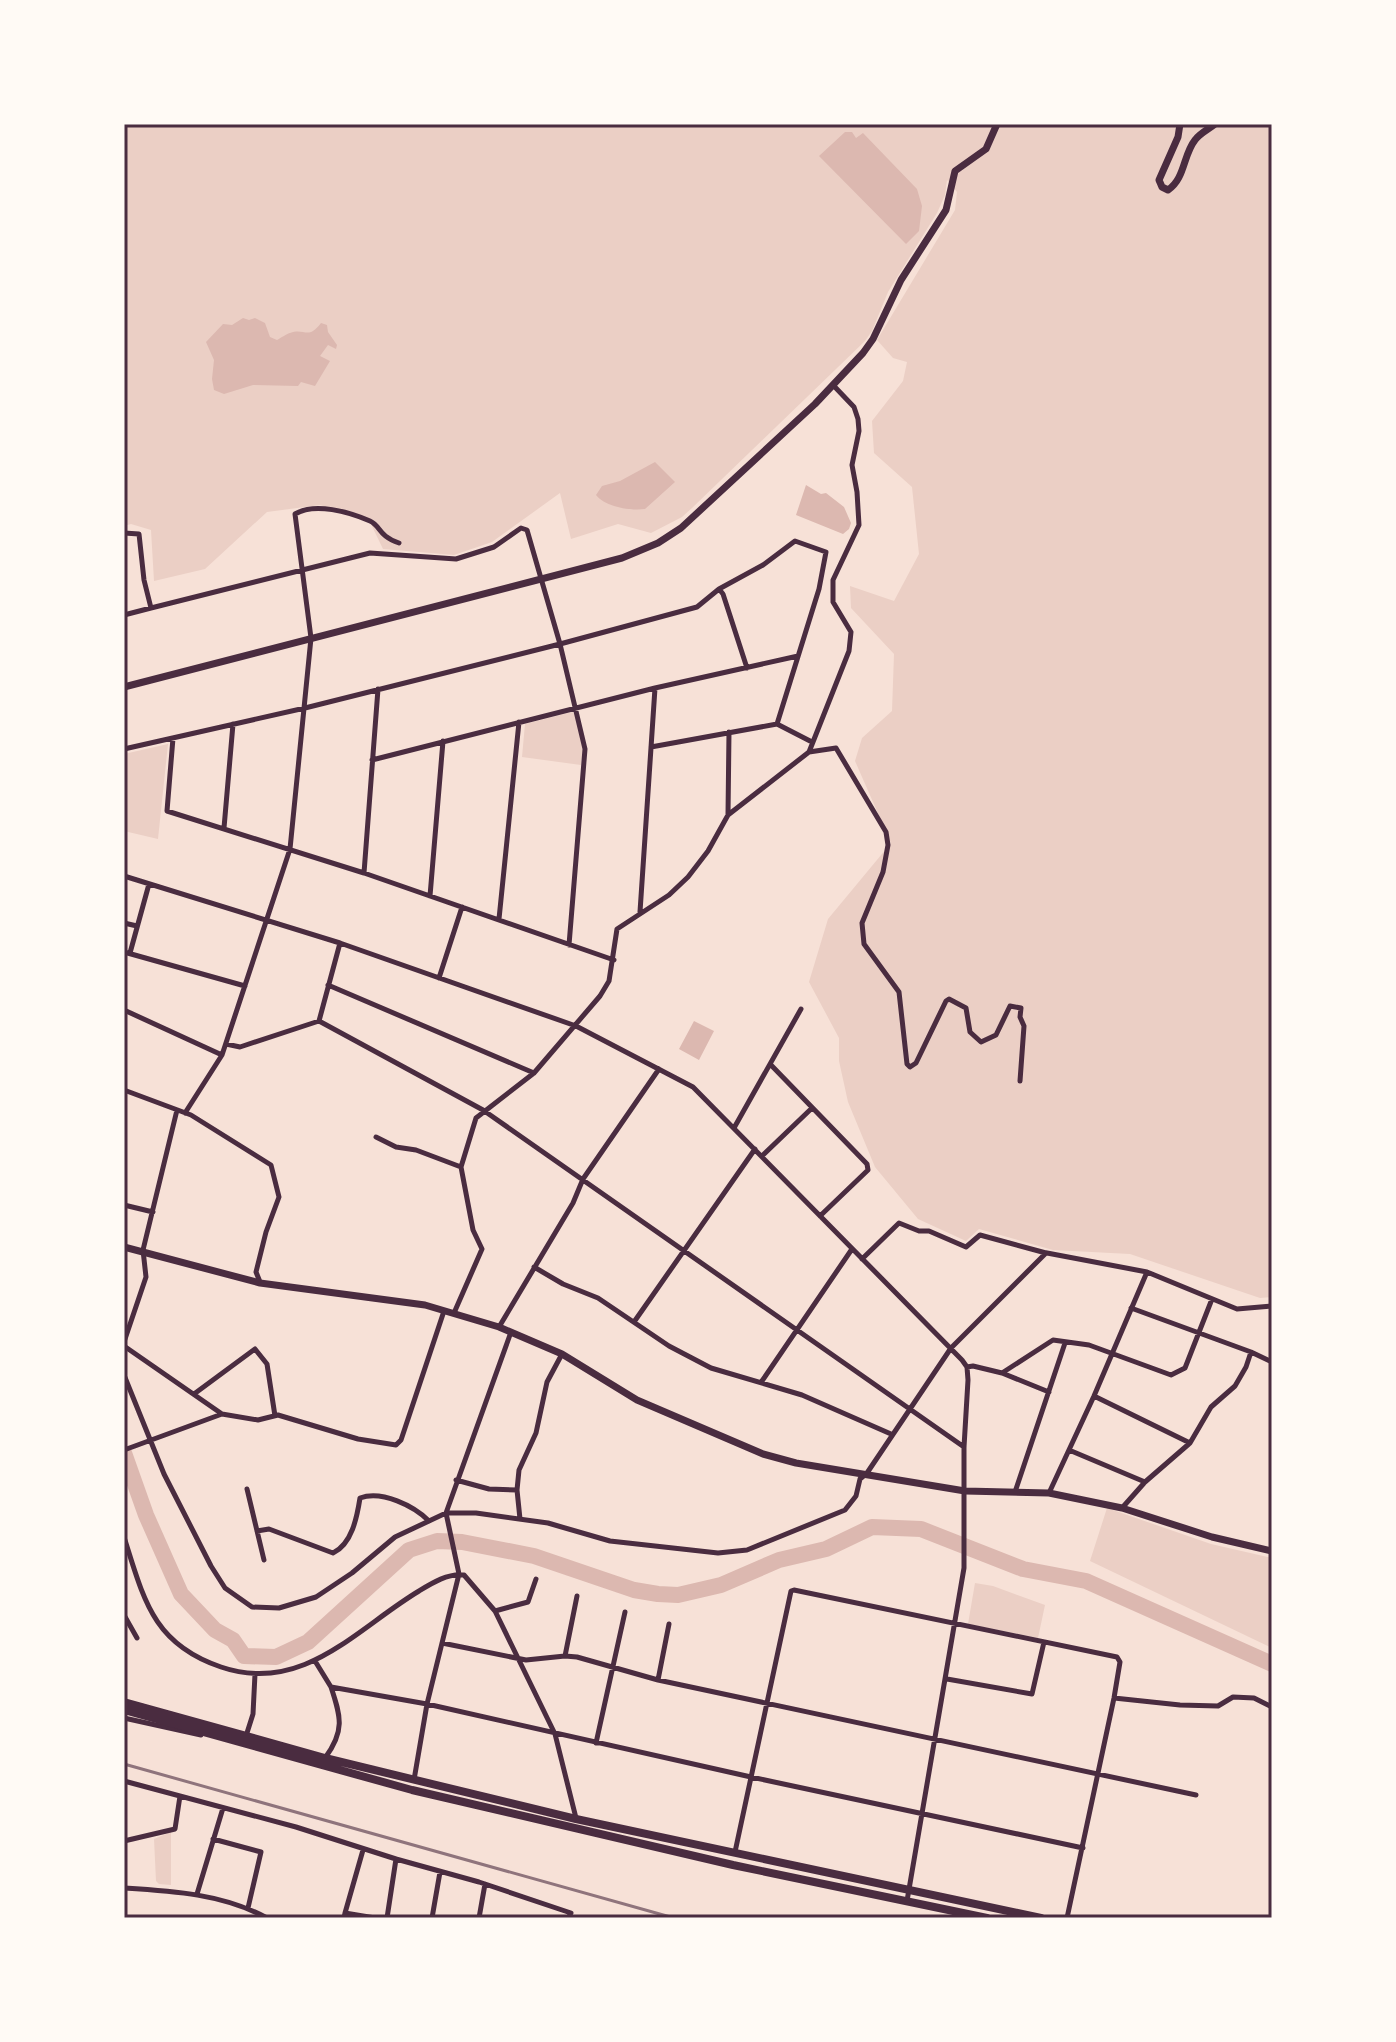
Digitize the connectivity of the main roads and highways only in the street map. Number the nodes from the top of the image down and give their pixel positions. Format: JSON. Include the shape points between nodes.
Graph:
{"nodes":[{"id":1,"x":997,"y":124,"type":"edge"},
{"id":2,"x":1180,"y":124,"type":"edge"},
{"id":3,"x":1215,"y":124,"type":"edge"},
{"id":4,"x":124,"y":687,"type":"edge"},
{"id":5,"x":124,"y":1247,"type":"edge"},
{"id":6,"x":1272,"y":1551,"type":"edge"},
{"id":7,"x":124,"y":1702,"type":"edge"},
{"id":8,"x":124,"y":1710,"type":"edge"},
{"id":9,"x":987,"y":1918,"type":"edge"},
{"id":10,"x":1041,"y":1918,"type":"edge"}],
"edges":[{"from":1,"to":4,"type":"main road","via":[[986,149],[955,171],[946,210],[855,363],[681,528],[639,552],[542,580]]},
{"from":2,"to":3,"type":"main road","via":[[1159,180],[1168,190],[1196,139]]},
{"from":5,"to":6,"type":"main road","via":[[260,1283],[425,1305],[499,1327],[562,1354],[637,1400],[796,1463],[965,1491],[1049,1493]]},
{"from":7,"to":10,"type":"highway","via":[[414,1781]]},
{"from":8,"to":9,"type":"highway","via":[[412,1790]]}]}
